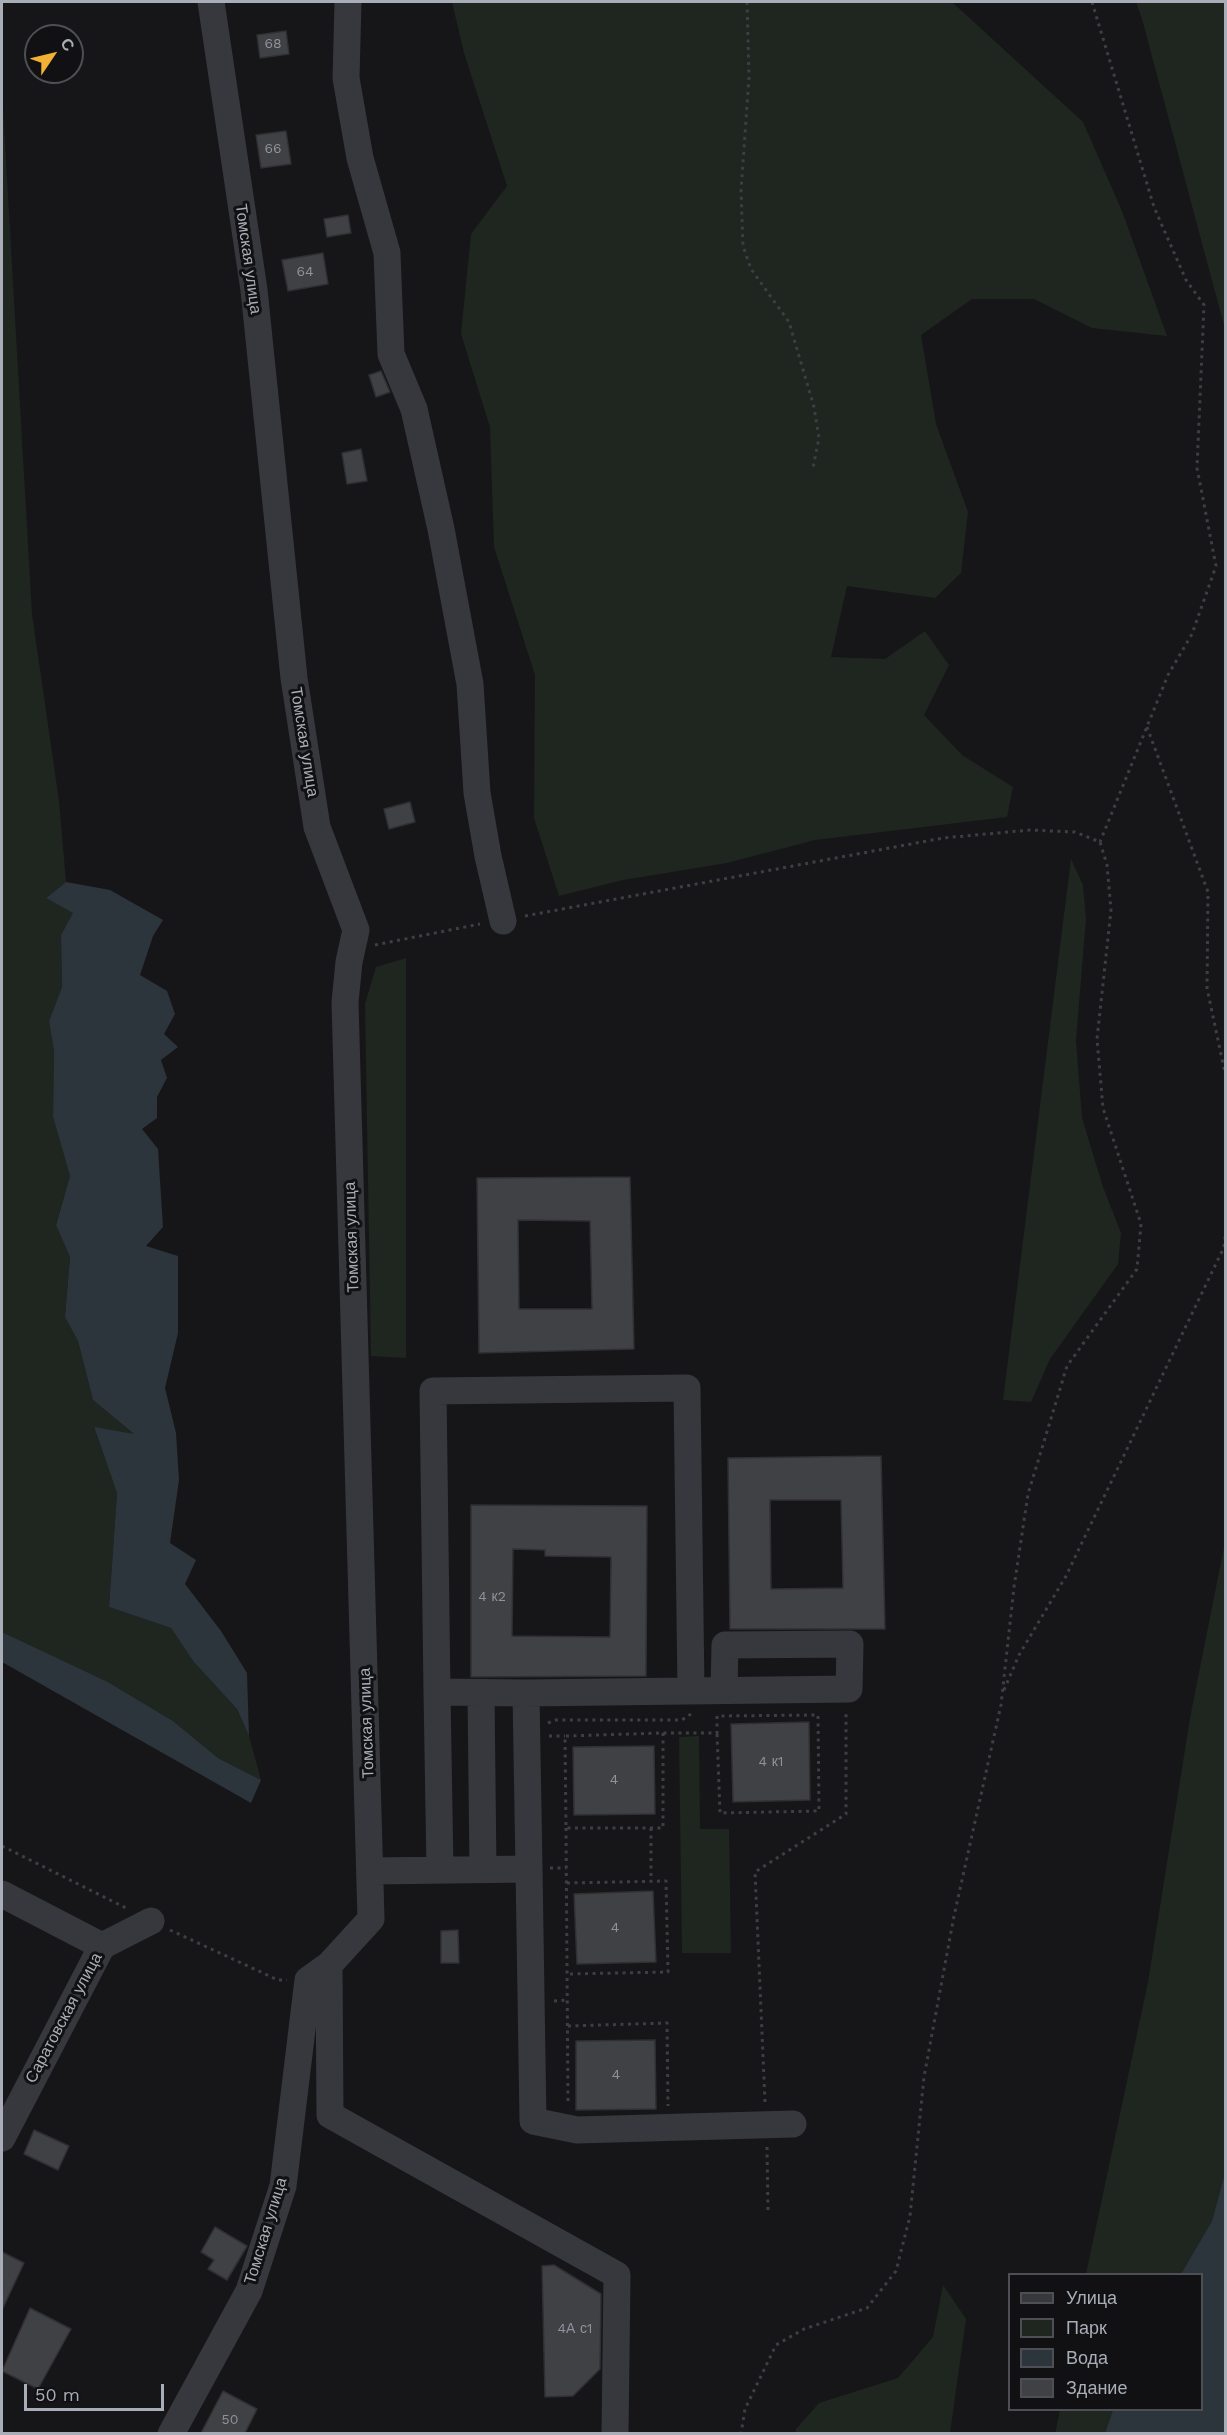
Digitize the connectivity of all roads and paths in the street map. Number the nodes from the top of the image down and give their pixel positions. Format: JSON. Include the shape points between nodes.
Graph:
{"nodes":[{"id":1,"x":211,"y":2,"type":"edge"},
{"id":2,"x":348,"y":2,"type":"edge"},
{"id":3,"x":747,"y":2,"type":"edge"},
{"id":4,"x":1092,"y":2,"type":"edge"},
{"id":5,"x":813,"y":468,"type":"dead end"},
{"id":6,"x":1147,"y":726,"type":"junction"},
{"id":7,"x":1100,"y":842,"type":"junction"},
{"id":8,"x":503,"y":921,"type":"junction"},
{"id":9,"x":349,"y":962,"type":"junction"},
{"id":10,"x":1226,"y":1078,"type":"edge"},
{"id":11,"x":1226,"y":1230,"type":"edge"},
{"id":12,"x":724,"y":1690,"type":"junction"},
{"id":13,"x":437,"y":1692,"type":"junction"},
{"id":14,"x":481,"y":1693,"type":"junction"},
{"id":15,"x":526,"y":1693,"type":"junction"},
{"id":16,"x":1003,"y":1694,"type":"junction"},
{"id":17,"x":693,"y":1700,"type":"junction"},
{"id":18,"x":846,"y":1704,"type":"dead end"},
{"id":19,"x":543,"y":1727,"type":"dead end"},
{"id":20,"x":663,"y":1733,"type":"junction"},
{"id":21,"x":717,"y":1733,"type":"junction"},
{"id":22,"x":566,"y":1828,"type":"junction"},
{"id":23,"x":651,"y":1828,"type":"junction"},
{"id":24,"x":483,"y":1869,"type":"junction"},
{"id":25,"x":529,"y":1869,"type":"junction"},
{"id":26,"x":440,"y":1870,"type":"junction"},
{"id":27,"x":372,"y":1871,"type":"junction"},
{"id":28,"x":651,"y":1881,"type":"junction"},
{"id":29,"x":567,"y":1883,"type":"junction"},
{"id":30,"x":2,"y":1894,"type":"edge"},
{"id":31,"x":151,"y":1921,"type":"dead end"},
{"id":32,"x":102,"y":1946,"type":"junction"},
{"id":33,"x":329,"y":1965,"type":"junction"},
{"id":34,"x":567,"y":1974,"type":"junction"},
{"id":35,"x":568,"y":2026,"type":"junction"},
{"id":36,"x":568,"y":2109,"type":"dead end"},
{"id":37,"x":668,"y":2114,"type":"dead end"},
{"id":38,"x":793,"y":2124,"type":"dead end"},
{"id":39,"x":766,"y":2125,"type":"junction"},
{"id":40,"x":2,"y":2138,"type":"edge"},
{"id":41,"x":768,"y":2211,"type":"dead end"},
{"id":42,"x":171,"y":2433,"type":"edge"},
{"id":43,"x":615,"y":2433,"type":"edge"},
{"id":44,"x":741,"y":2433,"type":"edge"}],
"edges":[{"from":1,"to":9,"type":"street","name":"Томская улица","via":[[254,290],[294,678],[317,827],[356,930]]},
{"from":2,"to":8,"type":"street","via":[[345,78],[360,158],[387,253],[391,354],[414,409],[441,529],[470,684],[477,793]]},
{"from":3,"to":5,"type":"path","via":[[749,77],[741,191],[743,246],[751,269],[789,322],[814,407],[819,438]]},
{"from":4,"to":6,"type":"path","via":[[1154,207],[1186,280],[1204,305],[1197,468],[1216,566],[1192,634],[1168,675]]},
{"from":6,"to":7,"type":"path"},
{"from":6,"to":10,"type":"path","via":[[1208,892],[1207,988]]},
{"from":7,"to":8,"type":"path","via":[[1075,832],[1030,830],[943,838]]},
{"from":7,"to":16,"type":"path","via":[[1107,864],[1111,910],[1096,1039],[1103,1108],[1141,1224],[1137,1269],[1067,1366],[1050,1419],[1028,1494]]},
{"from":8,"to":9,"type":"path","via":[[380,942]]},
{"from":9,"to":27,"type":"street","name":"Томская улица","via":[[345,1002]]},
{"from":11,"to":16,"type":"path","via":[[1224,1247],[1066,1576],[1019,1655]]},
{"from":12,"to":12,"type":"street","via":[[724,1645],[850,1644],[849,1689]]},
{"from":12,"to":17,"type":"street"},
{"from":13,"to":14,"type":"street"},
{"from":13,"to":17,"type":"street","via":[[433,1391],[687,1388]]},
{"from":13,"to":26,"type":"street"},
{"from":14,"to":15,"type":"street"},
{"from":14,"to":24,"type":"street"},
{"from":15,"to":17,"type":"street"},
{"from":15,"to":25,"type":"street"},
{"from":16,"to":44,"type":"path","via":[[954,1916],[924,2077],[910,2216],[896,2271],[867,2308],[804,2329],[776,2345],[745,2409]]},
{"from":17,"to":19,"type":"path","via":[[682,1720],[555,1720]]},
{"from":18,"to":39,"type":"path","via":[[846,1814],[755,1872]]},
{"from":20,"to":21,"type":"path"},
{"from":20,"to":22,"type":"path","via":[[565,1736]]},
{"from":20,"to":23,"type":"path","via":[[663,1828]]},
{"from":21,"to":21,"type":"path","via":[[717,1716],[818,1715],[819,1811],[720,1813]]},
{"from":22,"to":23,"type":"path"},
{"from":22,"to":29,"type":"path"},
{"from":23,"to":28,"type":"path"},
{"from":24,"to":25,"type":"street"},
{"from":24,"to":26,"type":"street"},
{"from":25,"to":39,"type":"street","via":[[533,2121],[577,2130]]},
{"from":26,"to":27,"type":"street"},
{"from":27,"to":33,"type":"street","name":"Томская улица","via":[[371,1919]]},
{"from":28,"to":29,"type":"path"},
{"from":28,"to":34,"type":"path","via":[[666,1881],[668,1972]]},
{"from":29,"to":34,"type":"path"},
{"from":30,"to":32,"type":"street"},
{"from":31,"to":32,"type":"street","name":"Саратовская улица"},
{"from":32,"to":40,"type":"street","name":"Саратовская улица"},
{"from":33,"to":42,"type":"street","name":"Томская улица","via":[[308,1980],[283,2187],[249,2290]]},
{"from":33,"to":43,"type":"street","via":[[330,2115],[616,2275]]},
{"from":34,"to":35,"type":"path"},
{"from":35,"to":36,"type":"path"},
{"from":35,"to":37,"type":"path","via":[[667,2023]]},
{"from":38,"to":39,"type":"street"},
{"from":39,"to":41,"type":"path"}]}
